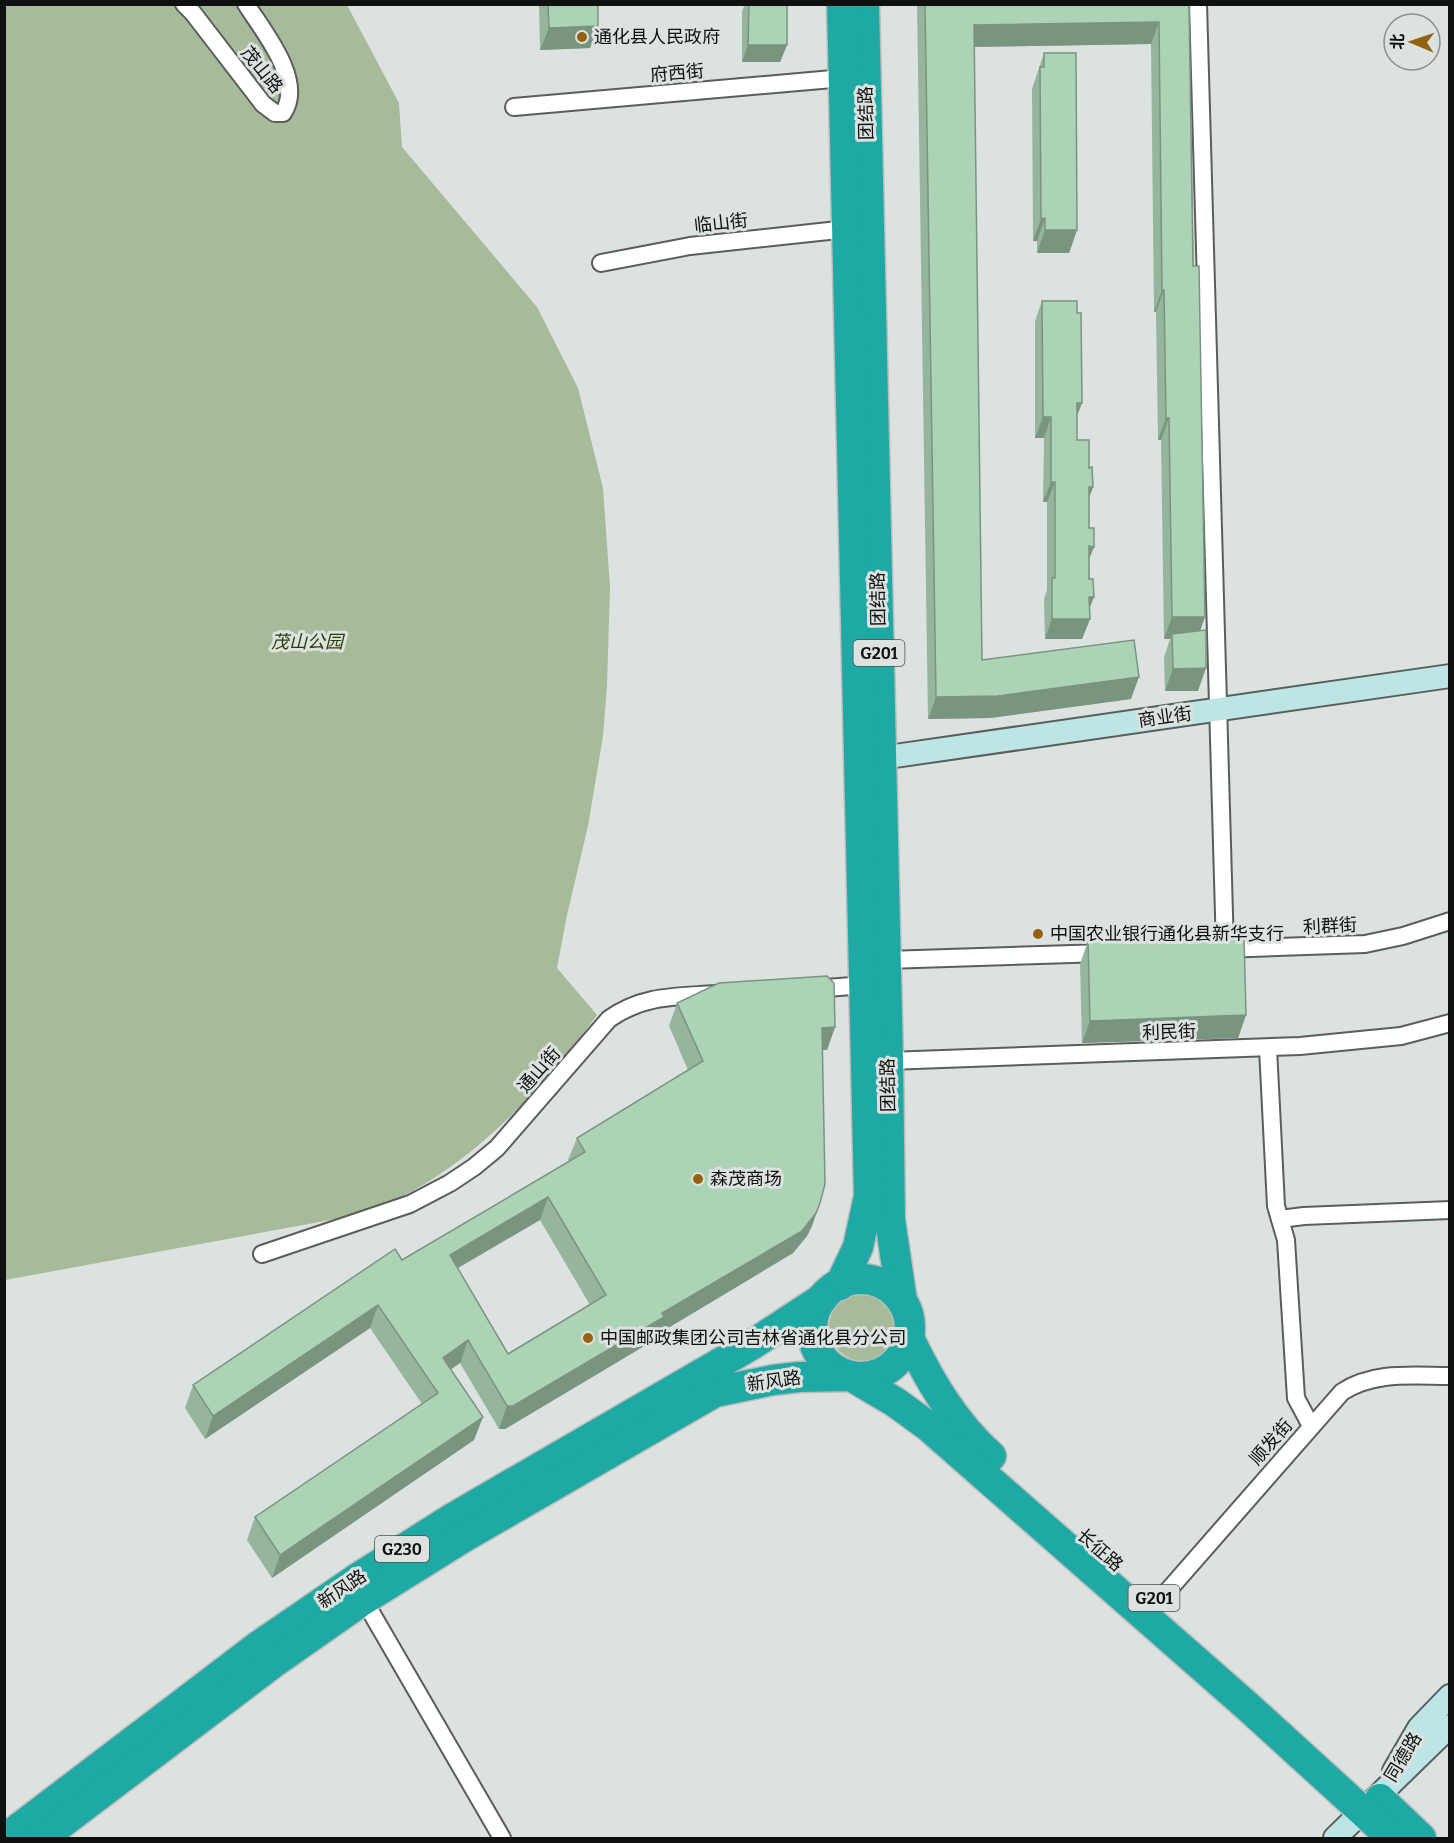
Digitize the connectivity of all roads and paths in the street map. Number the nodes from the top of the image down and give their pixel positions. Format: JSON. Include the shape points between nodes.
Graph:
{"nodes":[{"id":1,"x":184,"y":4,"type":"edge"},
{"id":2,"x":246,"y":4,"type":"edge"},
{"id":3,"x":842,"y":4,"type":"edge"},
{"id":4,"x":864,"y":4,"type":"edge"},
{"id":5,"x":1198,"y":4,"type":"edge"},
{"id":6,"x":844,"y":78,"type":"junction"},
{"id":7,"x":514,"y":107,"type":"dead end"},
{"id":8,"x":847,"y":229,"type":"junction"},
{"id":9,"x":601,"y":263,"type":"dead end"},
{"id":10,"x":1449,"y":676,"type":"edge"},
{"id":11,"x":1218,"y":709,"type":"junction"},
{"id":12,"x":881,"y":758,"type":"junction"},
{"id":13,"x":1449,"y":921,"type":"edge"},
{"id":14,"x":1225,"y":949,"type":"junction"},
{"id":15,"x":1202,"y":950,"type":"edge"},
{"id":16,"x":1120,"y":952,"type":"edge"},
{"id":17,"x":886,"y":960,"type":"junction"},
{"id":18,"x":865,"y":986,"type":"junction"},
{"id":19,"x":793,"y":990,"type":"edge"},
{"id":20,"x":733,"y":993,"type":"edge"},
{"id":21,"x":1449,"y":1023,"type":"edge"},
{"id":22,"x":1268,"y":1048,"type":"junction"},
{"id":23,"x":888,"y":1061,"type":"junction"},
{"id":24,"x":1449,"y":1210,"type":"edge"},
{"id":25,"x":1280,"y":1220,"type":"junction"},
{"id":26,"x":262,"y":1254,"type":"dead end"},
{"id":27,"x":831,"y":1291,"type":"junction"},
{"id":28,"x":902,"y":1301,"type":"junction"},
{"id":29,"x":909,"y":1338,"type":"junction"},
{"id":30,"x":1449,"y":1376,"type":"edge"},
{"id":31,"x":851,"y":1377,"type":"junction"},
{"id":32,"x":1311,"y":1425,"type":"junction"},
{"id":33,"x":358,"y":1591,"type":"junction"},
{"id":34,"x":1158,"y":1602,"type":"junction"},
{"id":35,"x":1449,"y":1696,"type":"edge"},
{"id":36,"x":1449,"y":1726,"type":"edge"},
{"id":37,"x":1371,"y":1805,"type":"junction"},
{"id":38,"x":6,"y":1839,"type":"edge"},
{"id":39,"x":42,"y":1839,"type":"edge"},
{"id":40,"x":502,"y":1839,"type":"edge"},
{"id":41,"x":1335,"y":1839,"type":"edge"},
{"id":42,"x":1392,"y":1839,"type":"edge"},
{"id":43,"x":1421,"y":1839,"type":"edge"}],
"edges":[{"from":1,"to":2,"type":"street","name":"茂山路","via":[[263,104],[275,113],[283,113],[289,91],[285,67]]},
{"from":3,"to":6,"type":"highway","name":"团结路","number":"G201"},
{"from":4,"to":12,"type":"highway","name":"团结路","number":"G201"},
{"from":5,"to":11,"type":"street"},
{"from":6,"to":7,"type":"street","name":"府西街"},
{"from":6,"to":8,"type":"highway","name":"团结路","number":"G201"},
{"from":8,"to":9,"type":"street","name":"临山街","via":[[690,246]]},
{"from":8,"to":18,"type":"highway","name":"团结路","number":"G201"},
{"from":10,"to":11,"type":"street","name":"商业街"},
{"from":11,"to":12,"type":"street","name":"商业街"},
{"from":11,"to":14,"type":"street"},
{"from":12,"to":17,"type":"highway","name":"团结路","number":"G201"},
{"from":13,"to":14,"type":"street","name":"利群街","via":[[1365,944]]},
{"from":14,"to":15,"type":"street","name":"利群街"},
{"from":16,"to":17,"type":"street"},
{"from":17,"to":23,"type":"highway","name":"团结路","number":"G201"},
{"from":18,"to":19,"type":"street"},
{"from":18,"to":27,"type":"highway","name":"团结路","number":"G201","via":[[869,1196],[858,1247]]},
{"from":20,"to":26,"type":"street","name":"通山街","via":[[662,998],[621,1010],[497,1148],[474,1167],[410,1204]]},
{"from":21,"to":22,"type":"street","name":"利民街","via":[[1374,1040]]},
{"from":22,"to":23,"type":"street","name":"利民街"},
{"from":22,"to":25,"type":"street","via":[[1276,1206]]},
{"from":23,"to":28,"type":"highway","name":"团结路","number":"G201","via":[[890,1220]]},
{"from":24,"to":25,"type":"street"},
{"from":25,"to":32,"type":"street","via":[[1286,1240],[1296,1398]]},
{"from":27,"to":28,"type":"highway","via":[[850,1281],[871,1280],[883,1284]]},
{"from":27,"to":31,"type":"highway","via":[[817,1307],[813,1328],[817,1350],[831,1367]]},
{"from":27,"to":33,"type":"highway","name":"新风路","number":"G230","via":[[753,1344],[453,1518]]},
{"from":28,"to":29,"type":"highway","via":[[908,1313]]},
{"from":29,"to":31,"type":"highway","via":[[898,1361],[888,1370]]},
{"from":29,"to":34,"type":"highway","name":"长征路","number":"G201","via":[[939,1393],[974,1440]]},
{"from":30,"to":32,"type":"street","name":"顺发街","via":[[1382,1377],[1360,1382],[1334,1399]]},
{"from":31,"to":33,"type":"highway","name":"新风路","number":"G230","via":[[773,1380],[714,1392],[464,1537]]},
{"from":31,"to":37,"type":"highway","name":"长征路","number":"G201","via":[[895,1402],[950,1444],[1246,1705]]},
{"from":32,"to":34,"type":"street","name":"顺发街"},
{"from":33,"to":38,"type":"highway","name":"新风路","number":"G230","via":[[260,1645]]},
{"from":33,"to":39,"type":"highway","name":"新风路","number":"G230","via":[[273,1663]]},
{"from":33,"to":40,"type":"street"},
{"from":34,"to":37,"type":"highway","name":"长征路","number":"G201","via":[[1260,1690]]},
{"from":35,"to":37,"type":"street","name":"同德路","via":[[1419,1728]]},
{"from":36,"to":37,"type":"street","name":"同德路"},
{"from":37,"to":41,"type":"street"},
{"from":37,"to":42,"type":"highway","name":"长征路","number":"G201"},
{"from":37,"to":43,"type":"highway","name":"长征路","number":"G201"}]}
